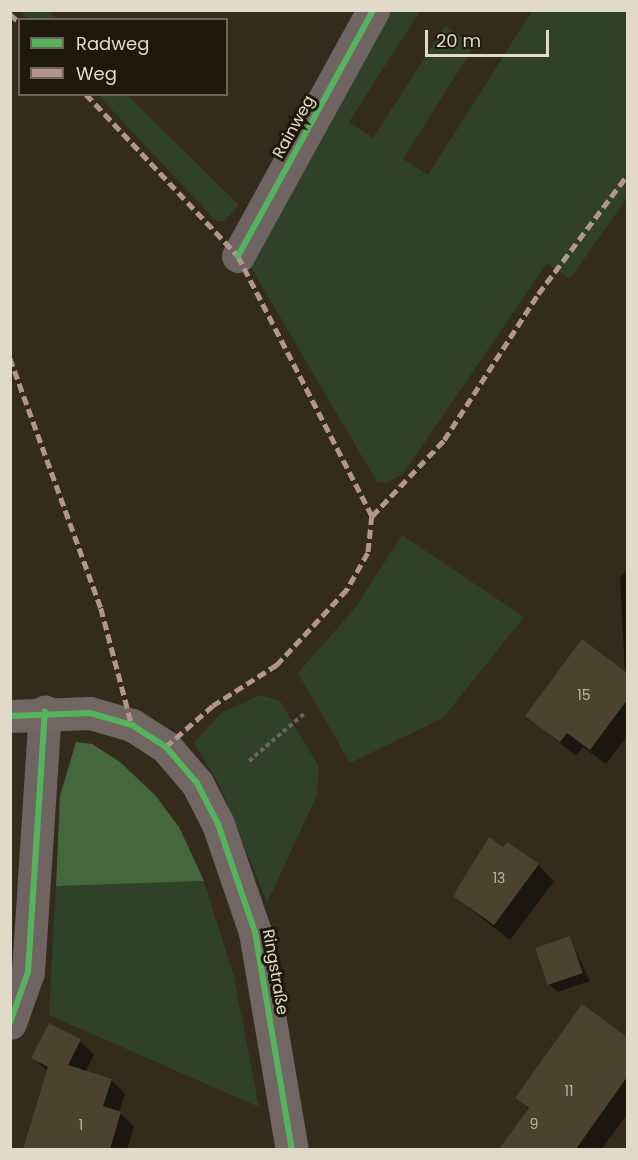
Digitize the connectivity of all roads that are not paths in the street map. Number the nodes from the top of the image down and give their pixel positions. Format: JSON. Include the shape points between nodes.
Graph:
{"nodes":[{"id":1,"x":373,"y":10,"type":"edge"},
{"id":2,"x":238,"y":256,"type":"dead end"},
{"id":3,"x":45,"y":712,"type":"junction"},
{"id":4,"x":10,"y":716,"type":"edge"},
{"id":5,"x":10,"y":1023,"type":"edge"},
{"id":6,"x":292,"y":1149,"type":"edge"}],
"edges":[{"from":1,"to":2,"type":"street","name":"Rainweg"},
{"from":3,"to":4,"type":"street","name":"Ringstraße"},
{"from":3,"to":5,"type":"street","via":[[28,972]]},
{"from":3,"to":6,"type":"street","name":"Ringstraße","via":[[90,713],[132,725],[166,747],[197,783],[218,824],[255,932]]}]}
